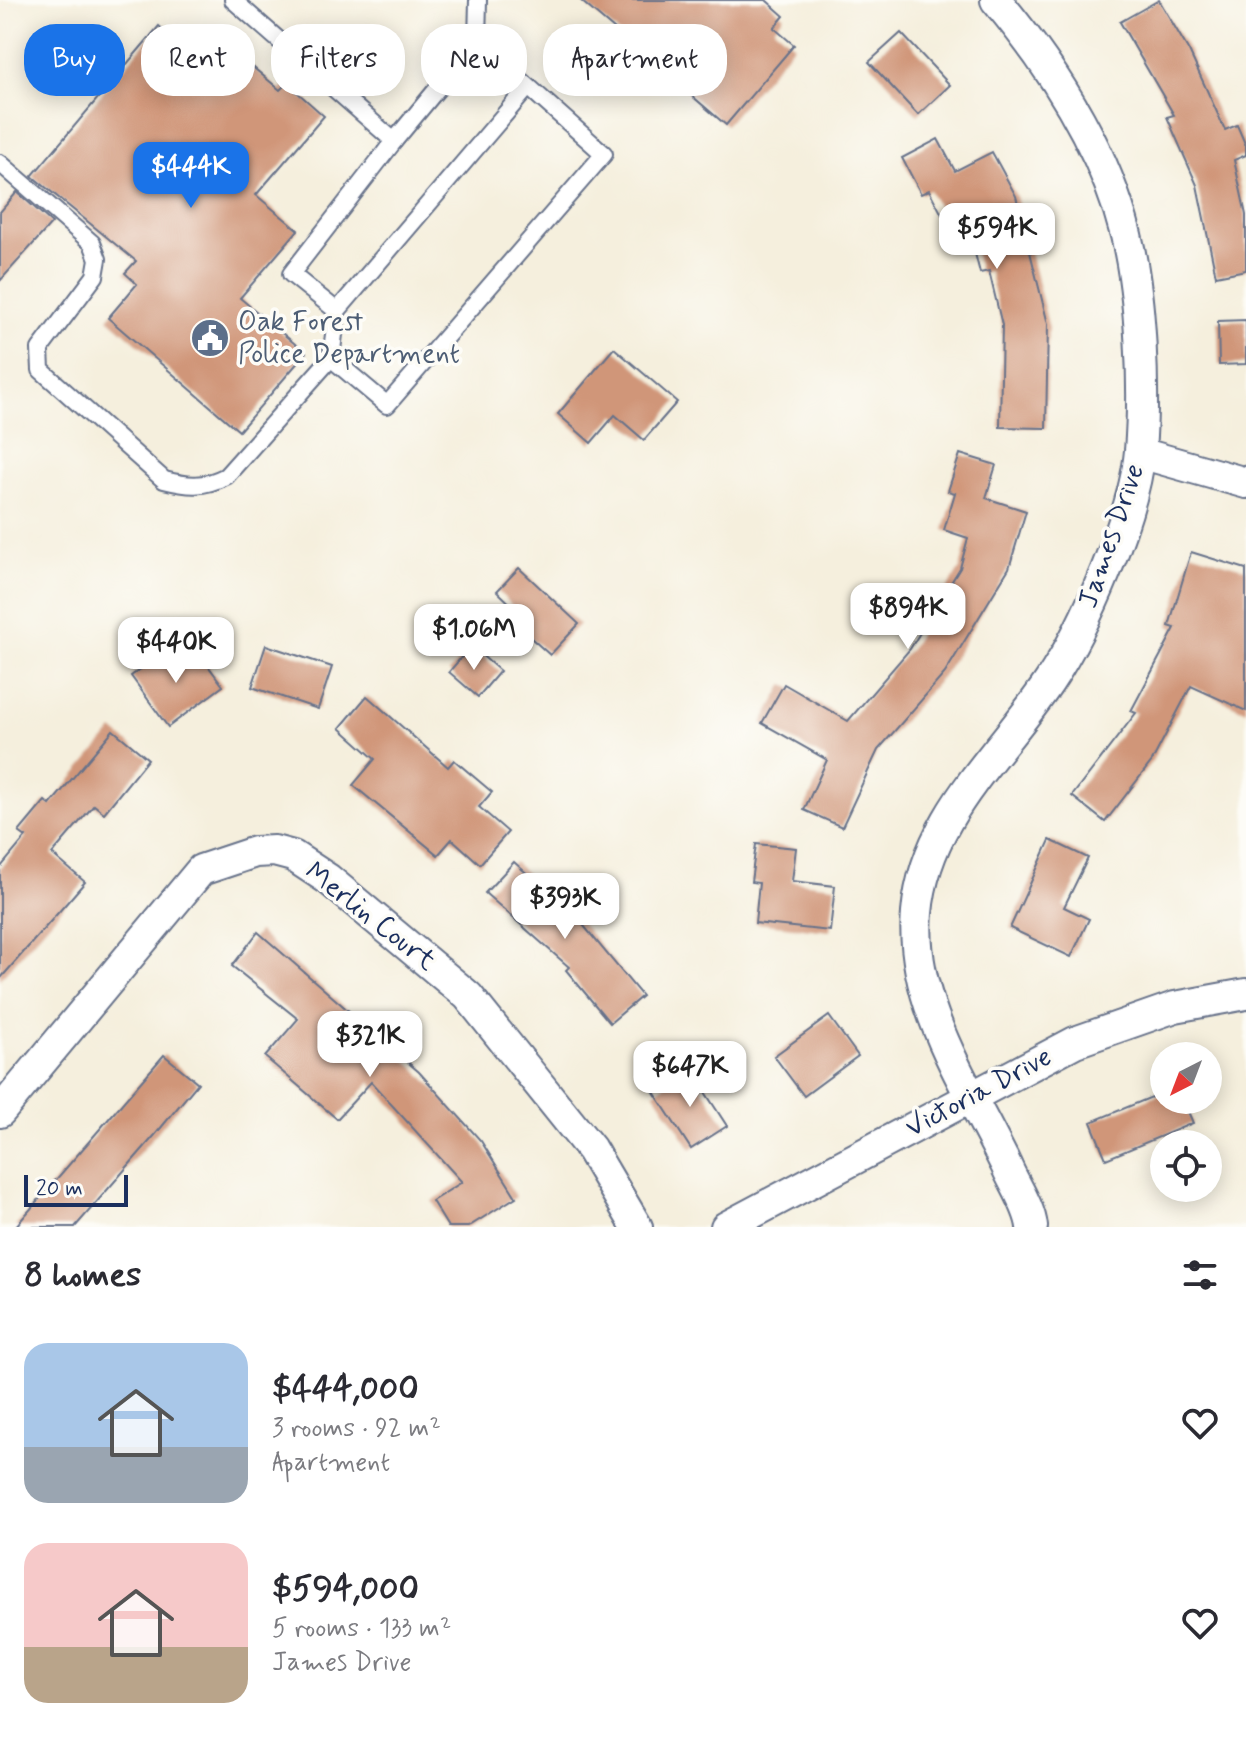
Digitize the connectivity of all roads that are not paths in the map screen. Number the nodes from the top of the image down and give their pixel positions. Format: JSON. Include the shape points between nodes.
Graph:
{"nodes":[{"id":1,"x":233,"y":0,"type":"edge"},
{"id":2,"x":478,"y":0,"type":"edge"},
{"id":3,"x":996,"y":0,"type":"edge"},
{"id":4,"x":477,"y":24,"type":"edge"},
{"id":5,"x":528,"y":87,"type":"joint"},
{"id":6,"x":431,"y":96,"type":"edge"},
{"id":7,"x":394,"y":141,"type":"junction"},
{"id":8,"x":0,"y":163,"type":"edge"},
{"id":9,"x":337,"y":311,"type":"junction"},
{"id":10,"x":331,"y":358,"type":"junction"},
{"id":11,"x":1140,"y":453,"type":"junction"},
{"id":12,"x":1246,"y":483,"type":"edge"},
{"id":13,"x":1246,"y":994,"type":"edge"},
{"id":14,"x":973,"y":1096,"type":"junction"},
{"id":15,"x":0,"y":1112,"type":"edge"},
{"id":16,"x":637,"y":1227,"type":"edge"},
{"id":17,"x":726,"y":1227,"type":"edge"},
{"id":18,"x":1032,"y":1227,"type":"edge"}],
"edges":[{"from":1,"to":7,"type":"lane"},
{"from":2,"to":4,"type":"lane"},
{"from":3,"to":11,"type":"street","name":"James Drive","via":[[1029,39],[1088,133],[1126,235],[1139,334]]},
{"from":5,"to":9,"type":"lane"},
{"from":5,"to":10,"type":"lane","via":[[604,154],[387,405]]},
{"from":6,"to":7,"type":"lane"},
{"from":7,"to":9,"type":"lane","via":[[291,274]]},
{"from":8,"to":10,"type":"lane","via":[[92,243],[98,259],[95,276],[40,349],[41,370],[164,480],[207,486],[226,476]]},
{"from":9,"to":10,"type":"lane"},
{"from":11,"to":12,"type":"street"},
{"from":11,"to":14,"type":"street","name":"James Drive","via":[[1107,566],[1087,612],[1049,681],[953,806],[921,878],[915,946],[924,986]]},
{"from":13,"to":14,"type":"street","name":"Victoria Drive","via":[[1175,1007],[1075,1042]]},
{"from":14,"to":17,"type":"street","name":"Victoria Drive"},
{"from":14,"to":18,"type":"street","name":"James Drive"},
{"from":15,"to":16,"type":"street","name":"Merlin Court","via":[[201,870],[274,851],[293,856],[328,879],[468,996],[591,1149]]}]}
